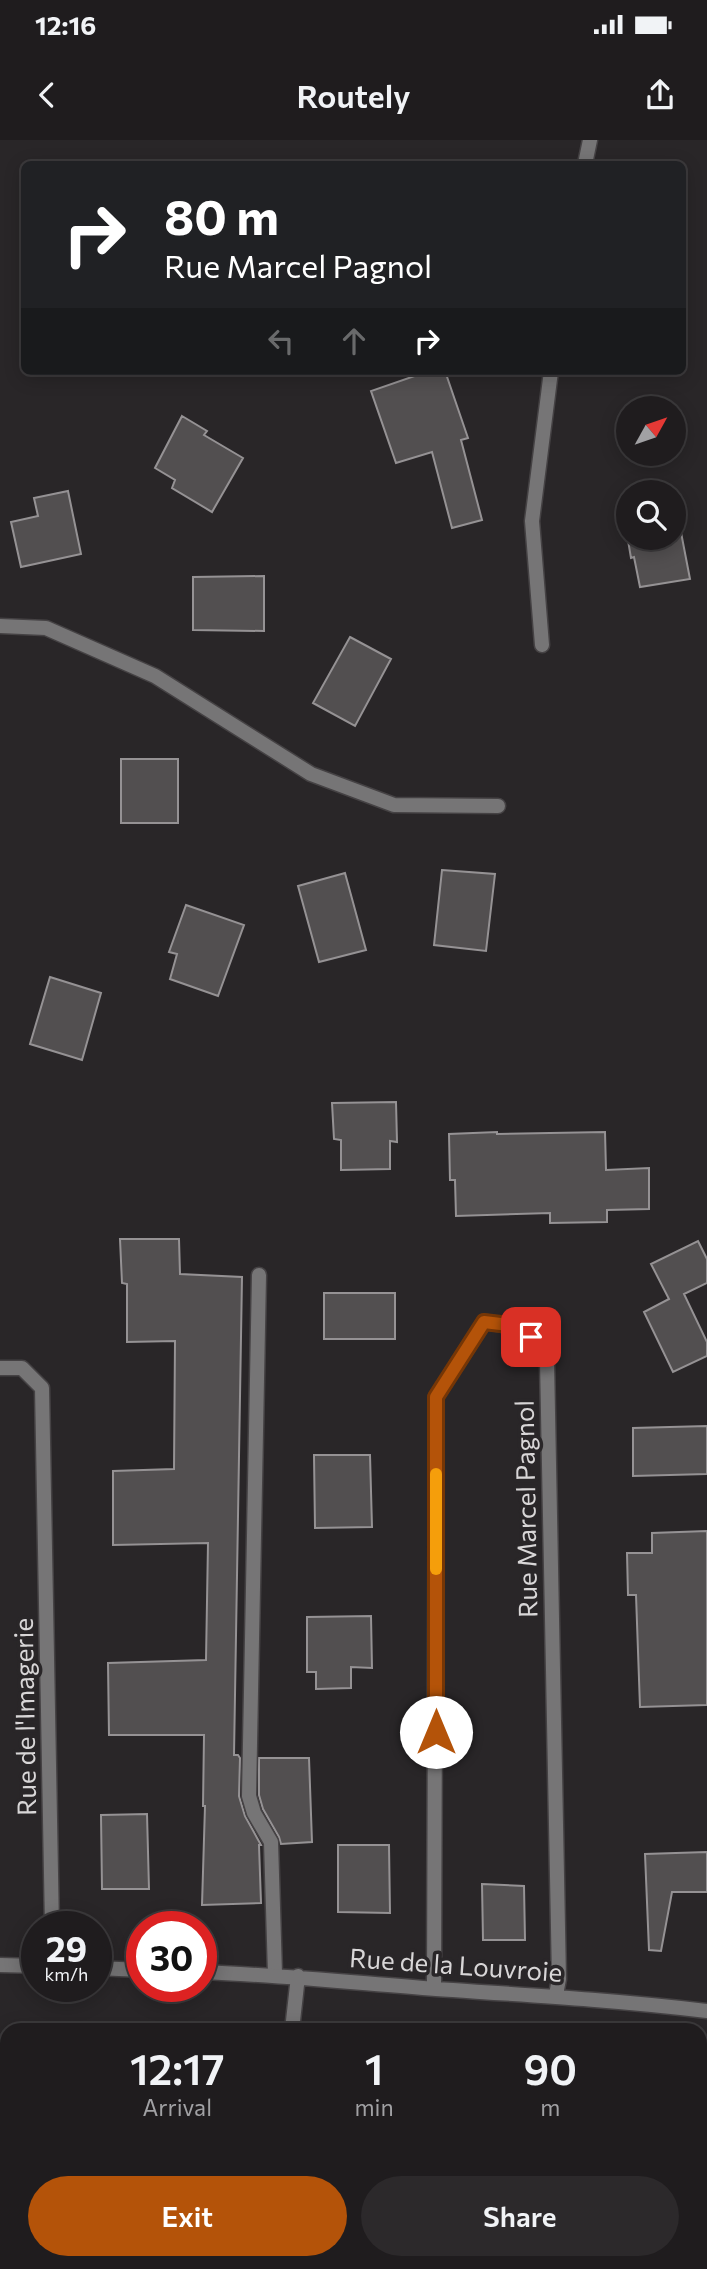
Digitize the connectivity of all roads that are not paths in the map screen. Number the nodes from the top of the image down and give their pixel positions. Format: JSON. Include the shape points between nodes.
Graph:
{"nodes":[{"id":1,"x":590,"y":140,"type":"edge"},
{"id":2,"x":586,"y":161,"type":"edge"},
{"id":3,"x":551,"y":375,"type":"edge"},
{"id":4,"x":0,"y":626,"type":"edge"},
{"id":5,"x":542,"y":645,"type":"dead end"},
{"id":6,"x":499,"y":806,"type":"dead end"},
{"id":7,"x":259,"y":1275,"type":"dead end"},
{"id":8,"x":0,"y":1368,"type":"edge"},
{"id":9,"x":52,"y":1911,"type":"edge"},
{"id":10,"x":0,"y":1965,"type":"edge"},
{"id":11,"x":21,"y":1966,"type":"edge"},
{"id":12,"x":217,"y":1973,"type":"edge"},
{"id":13,"x":275,"y":1975,"type":"junction"},
{"id":14,"x":298,"y":1976,"type":"junction"},
{"id":15,"x":434,"y":1989,"type":"junction"},
{"id":16,"x":555,"y":1996,"type":"junction"},
{"id":17,"x":707,"y":2011,"type":"edge"},
{"id":18,"x":293,"y":2023,"type":"edge"}],
"edges":[{"from":1,"to":2,"type":"street"},
{"from":3,"to":5,"type":"street","via":[[533,521]]},
{"from":4,"to":6,"type":"street","via":[[46,628],[155,676],[311,774],[394,805]]},
{"from":7,"to":13,"type":"street","via":[[249,1796],[271,1842]]},
{"from":8,"to":9,"type":"street","name":"Rue de l'Imagerie","via":[[22,1368],[42,1388]]},
{"from":10,"to":11,"type":"street"},
{"from":12,"to":13,"type":"street","name":"Rue de la Louvroie"},
{"from":13,"to":14,"type":"street","name":"Rue de la Louvroie"},
{"from":14,"to":15,"type":"street","name":"Rue de la Louvroie"},
{"from":14,"to":18,"type":"street"},
{"from":15,"to":16,"type":"street","name":"Rue de la Louvroie"},
{"from":15,"to":16,"type":"street","name":"Rue Marcel Pagnol","via":[[436,1397],[484,1322],[509,1325],[531,1337],[547,1361],[559,1979]]},
{"from":16,"to":17,"type":"street","name":"Rue de la Louvroie"}]}
